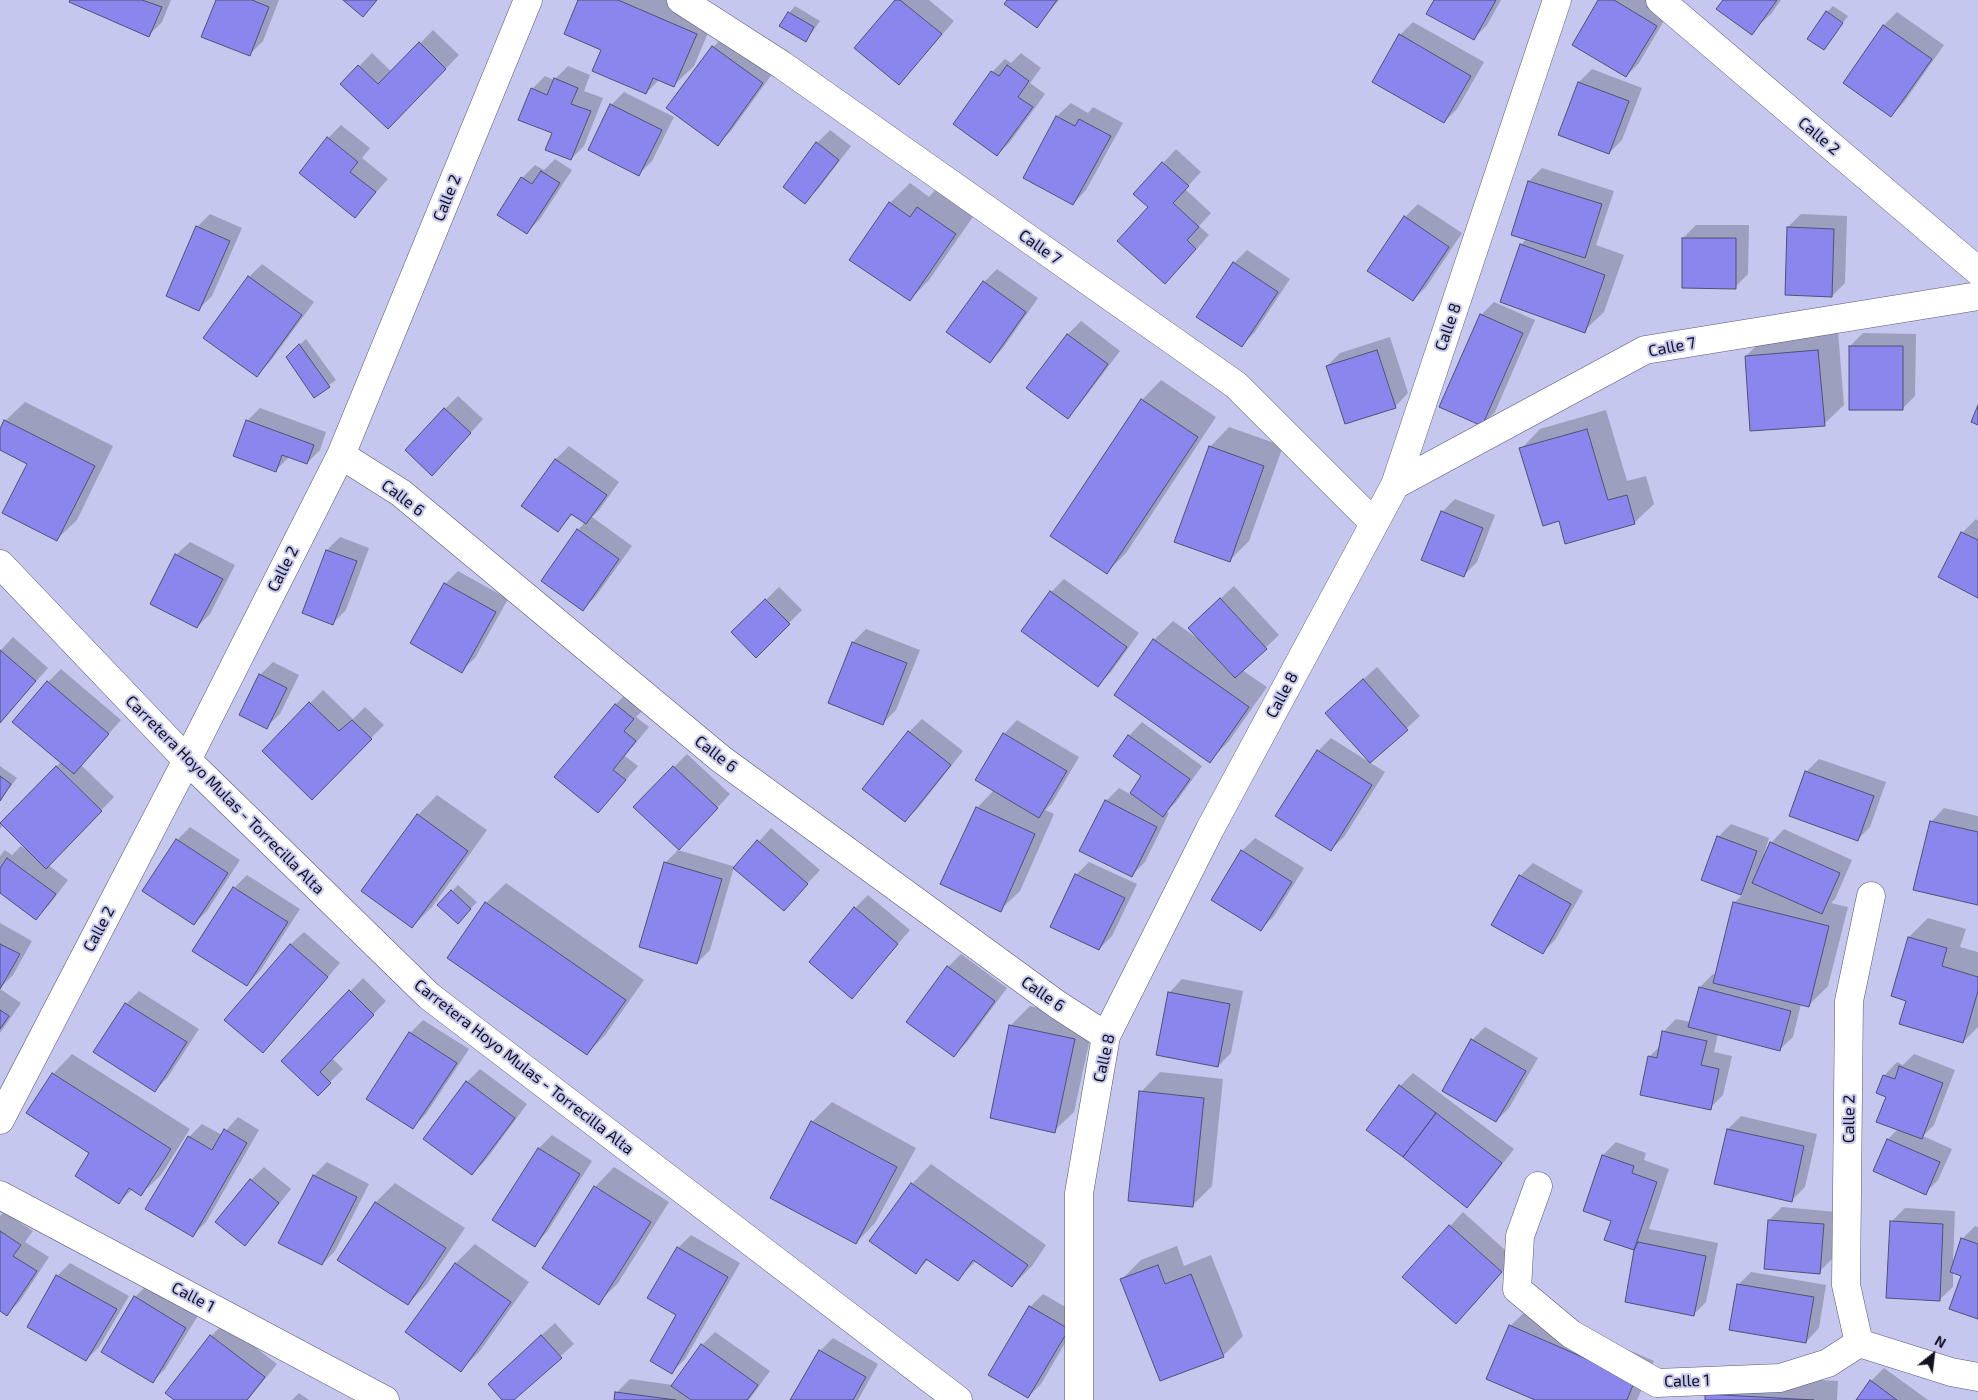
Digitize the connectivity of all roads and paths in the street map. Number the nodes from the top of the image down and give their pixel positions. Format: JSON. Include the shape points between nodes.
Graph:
{"nodes":[{"id":1,"x":528,"y":0,"type":"edge"},
{"id":2,"x":682,"y":0,"type":"edge"},
{"id":3,"x":1557,"y":0,"type":"edge"},
{"id":4,"x":1660,"y":0,"type":"edge"},
{"id":5,"x":1978,"y":271,"type":"edge"},
{"id":6,"x":1978,"y":296,"type":"edge"},
{"id":7,"x":341,"y":455,"type":"junction"},
{"id":8,"x":1395,"y":485,"type":"junction"},
{"id":9,"x":1374,"y":524,"type":"junction"},
{"id":10,"x":0,"y":564,"type":"edge"},
{"id":11,"x":187,"y":760,"type":"junction"},
{"id":12,"x":1871,"y":896,"type":"dead end"},
{"id":13,"x":1106,"y":1036,"type":"junction"},
{"id":14,"x":0,"y":1120,"type":"edge"},
{"id":15,"x":1538,"y":1186,"type":"dead end"},
{"id":16,"x":0,"y":1195,"type":"edge"},
{"id":17,"x":1859,"y":1343,"type":"junction"},
{"id":18,"x":1978,"y":1377,"type":"edge"},
{"id":19,"x":385,"y":1400,"type":"edge"},
{"id":20,"x":958,"y":1400,"type":"edge"},
{"id":21,"x":1080,"y":1400,"type":"edge"}],
"edges":[{"from":1,"to":7,"type":"street","name":"Calle 2"},
{"from":2,"to":9,"type":"street","name":"Calle 7","via":[[790,71],[1236,385]]},
{"from":3,"to":8,"type":"street","name":"Calle 8"},
{"from":4,"to":5,"type":"street","name":"Calle 2"},
{"from":6,"to":8,"type":"street","name":"Calle 7","via":[[1645,350]]},
{"from":7,"to":11,"type":"street","name":"Calle 2"},
{"from":7,"to":13,"type":"street","name":"Calle 6","via":[[401,493],[721,760],[1058,1005]]},
{"from":8,"to":9,"type":"street","name":"Calle 8"},
{"from":9,"to":13,"type":"street","name":"Calle 8","via":[[1210,829]]},
{"from":10,"to":11,"type":"street","name":"Carretera Hoyo Mulas - Torrecilla Alta"},
{"from":11,"to":14,"type":"street","name":"Calle 2"},
{"from":11,"to":20,"type":"street","name":"Carretera Hoyo Mulas - Torrecilla Alta","via":[[429,996]]},
{"from":12,"to":17,"type":"street","name":"Calle 2","via":[[1849,1001],[1846,1285]]},
{"from":13,"to":21,"type":"street","name":"Calle 8","via":[[1079,1193]]},
{"from":15,"to":17,"type":"street","name":"Calle 1","via":[[1520,1236],[1517,1289],[1572,1334],[1657,1383],[1780,1378],[1828,1363]]},
{"from":16,"to":19,"type":"street","name":"Calle 1"},
{"from":17,"to":18,"type":"street","via":[[1951,1372]]}]}
